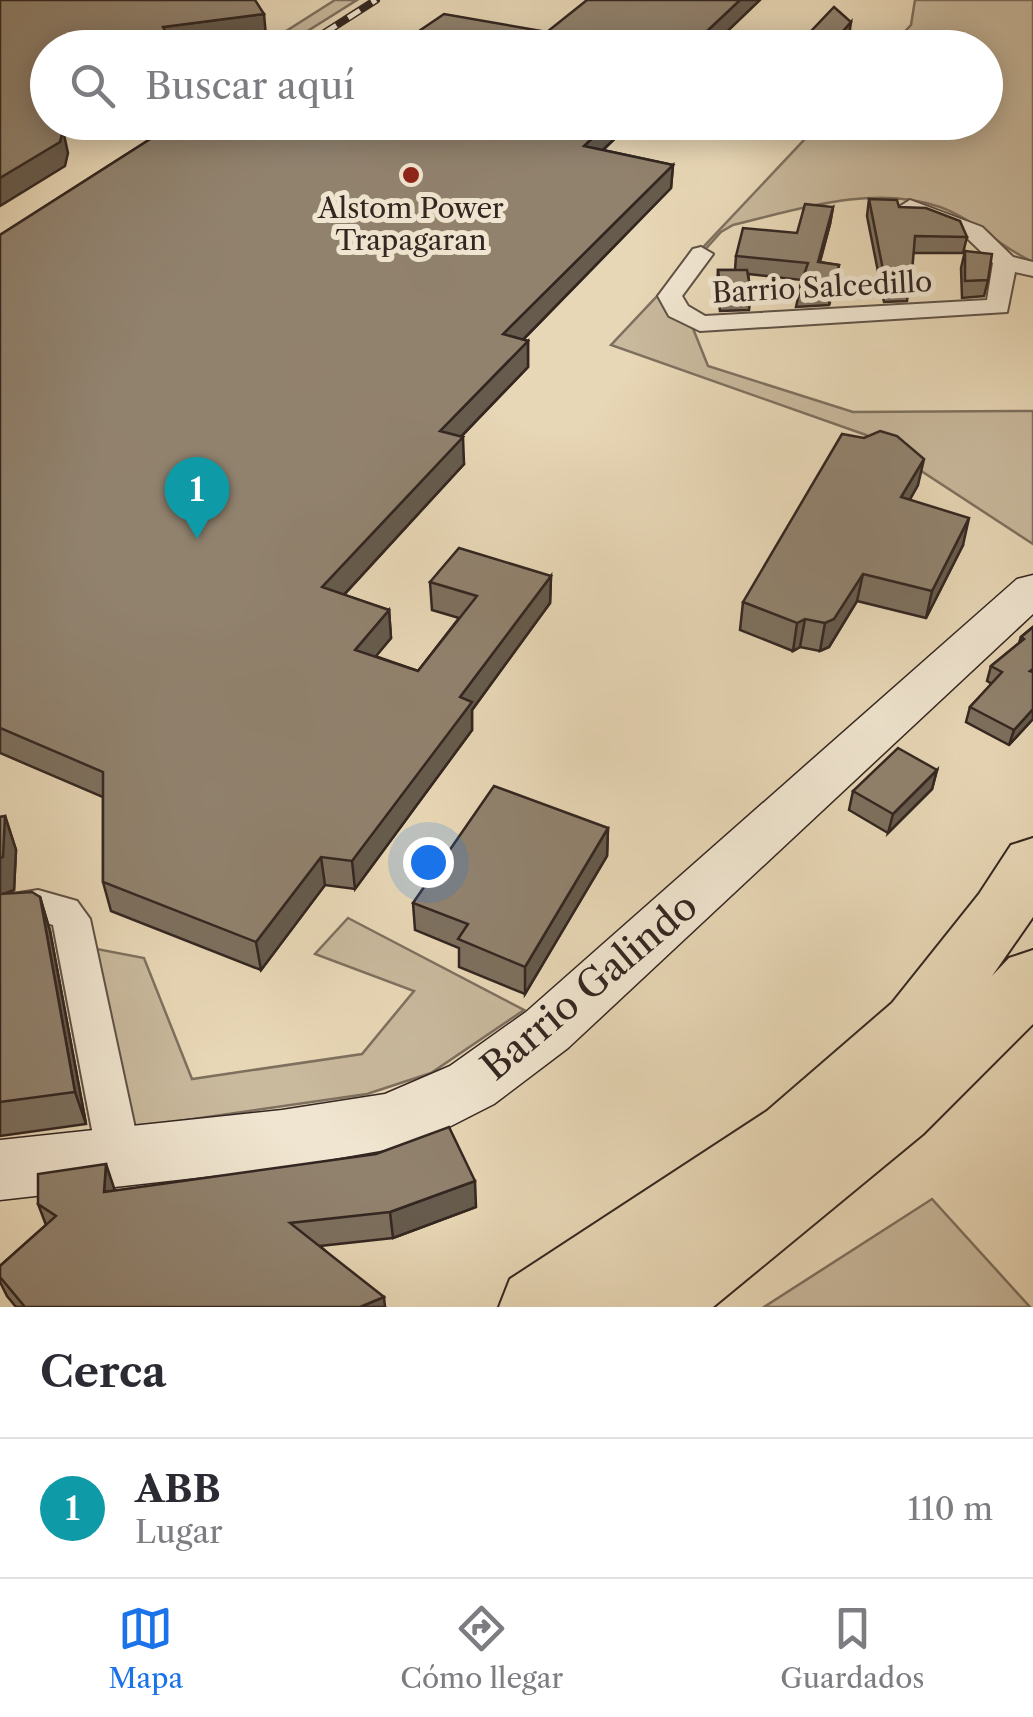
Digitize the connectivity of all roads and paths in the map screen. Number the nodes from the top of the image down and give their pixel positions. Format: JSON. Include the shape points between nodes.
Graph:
{"nodes":[{"id":1,"x":910,"y":207,"type":"edge"},
{"id":2,"x":701,"y":254,"type":"dead end"},
{"id":3,"x":1004,"y":262,"type":"junction"},
{"id":4,"x":1033,"y":269,"type":"edge"},
{"id":5,"x":1033,"y":589,"type":"edge"},
{"id":6,"x":1033,"y":862,"type":"edge"},
{"id":7,"x":0,"y":911,"type":"edge"},
{"id":8,"x":1033,"y":978,"type":"edge"},
{"id":9,"x":118,"y":1156,"type":"junction"},
{"id":10,"x":0,"y":1170,"type":"edge"},
{"id":11,"x":592,"y":1295,"type":"edge"}],
"edges":[{"from":1,"to":3,"type":"street","name":"Barrio Salcedillo","via":[[974,232]]},
{"from":2,"to":3,"type":"street","name":"Barrio Salcedillo","via":[[670,296],[678,311],[700,324],[998,306]]},
{"from":3,"to":4,"type":"street","name":"Barrio Salcedillo"},
{"from":5,"to":9,"type":"street","name":"Barrio Galindo","via":[[547,1030],[472,1085],[385,1122]]},
{"from":6,"to":11,"type":"highway","via":[[917,1024],[793,1134]]},
{"from":7,"to":9,"type":"street","via":[[52,905],[71,919]]},
{"from":8,"to":11,"type":"highway","via":[[921,1092],[824,1175]]},
{"from":9,"to":10,"type":"street","name":"Barrio Galindo"}]}
